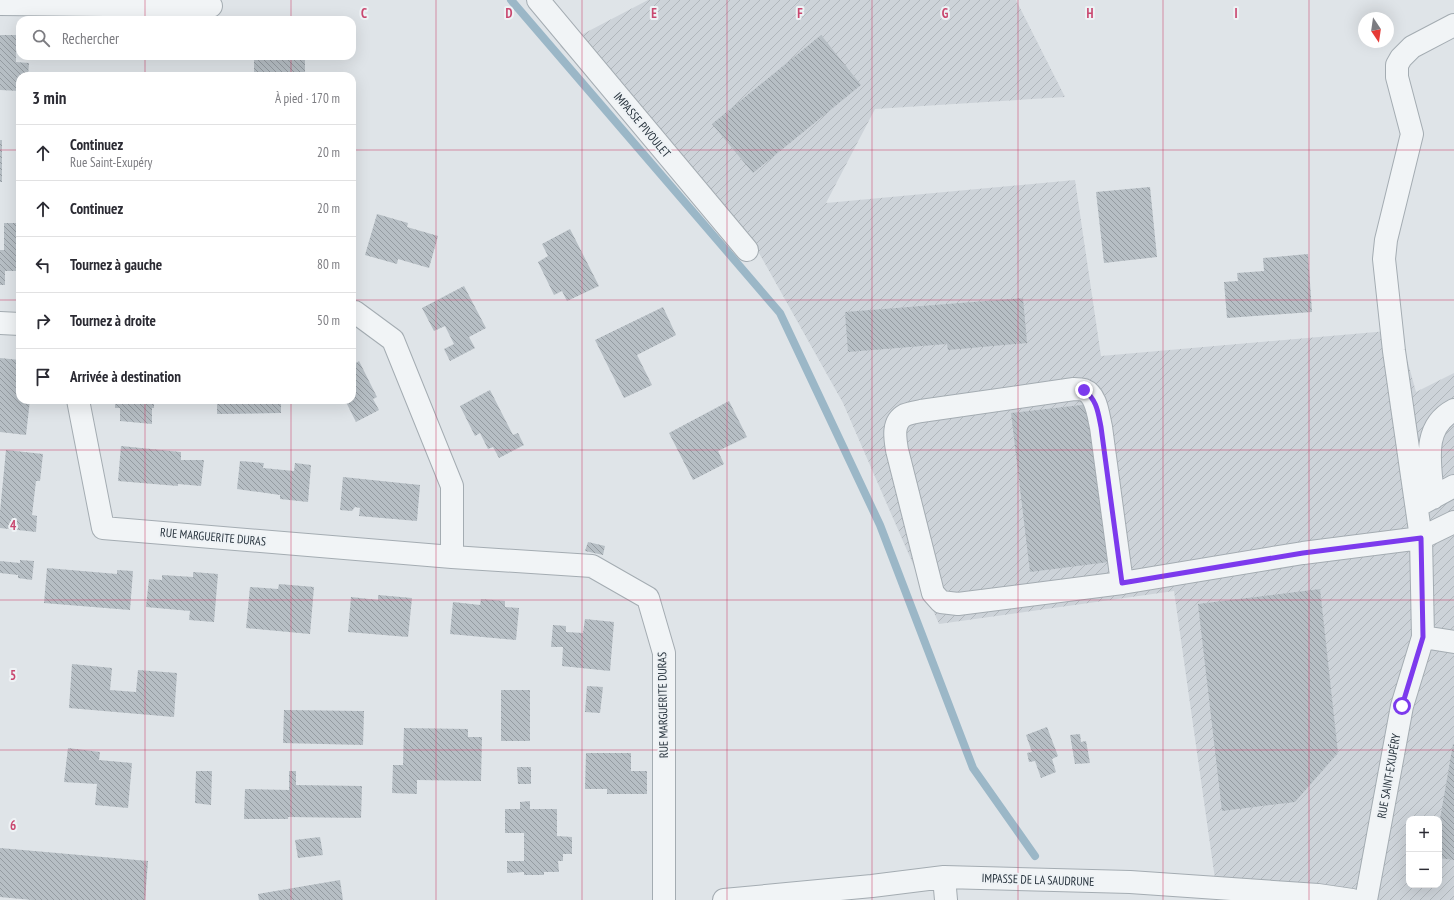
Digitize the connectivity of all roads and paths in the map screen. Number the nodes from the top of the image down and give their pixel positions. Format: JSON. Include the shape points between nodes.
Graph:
{"nodes":[{"id":1,"x":538,"y":0,"type":"edge"},
{"id":2,"x":0,"y":4,"type":"edge"},
{"id":3,"x":211,"y":6,"type":"dead end"},
{"id":4,"x":1454,"y":26,"type":"edge"},
{"id":5,"x":747,"y":250,"type":"dead end"},
{"id":6,"x":356,"y":313,"type":"edge"},
{"id":7,"x":0,"y":323,"type":"edge"},
{"id":8,"x":16,"y":324,"type":"edge"},
{"id":9,"x":79,"y":404,"type":"edge"},
{"id":10,"x":1454,"y":410,"type":"edge"},
{"id":11,"x":1454,"y":486,"type":"edge"},
{"id":12,"x":1425,"y":502,"type":"junction"},
{"id":13,"x":1454,"y":522,"type":"edge"},
{"id":14,"x":1421,"y":538,"type":"junction"},
{"id":15,"x":452,"y":557,"type":"junction"},
{"id":16,"x":1122,"y":583,"type":"junction"},
{"id":17,"x":1423,"y":637,"type":"junction"},
{"id":18,"x":1454,"y":642,"type":"edge"},
{"id":19,"x":944,"y":877,"type":"junction"},
{"id":20,"x":664,"y":900,"type":"edge"},
{"id":21,"x":724,"y":900,"type":"edge"},
{"id":22,"x":946,"y":900,"type":"edge"},
{"id":23,"x":1352,"y":900,"type":"edge"},
{"id":24,"x":1366,"y":900,"type":"edge"}],
"edges":[{"from":1,"to":5,"type":"street","name":"IMPASSE PIVOULET"},
{"from":2,"to":3,"type":"street"},
{"from":4,"to":12,"type":"street","via":[[1412,47],[1397,65],[1397,77],[1412,134],[1386,240],[1384,259],[1394,351]]},
{"from":6,"to":15,"type":"street","via":[[393,340],[452,486]]},
{"from":7,"to":8,"type":"street"},
{"from":9,"to":15,"type":"street","name":"RUE MARGUERITE DURAS","via":[[103,528]]},
{"from":10,"to":12,"type":"street","via":[[1437,424],[1432,435]]},
{"from":11,"to":12,"type":"street"},
{"from":12,"to":14,"type":"street","name":"RUE SAINT-EXUPÉRY"},
{"from":13,"to":14,"type":"street"},
{"from":14,"to":16,"type":"street","via":[[1303,553]]},
{"from":14,"to":17,"type":"street","name":"RUE SAINT-EXUPÉRY"},
{"from":15,"to":20,"type":"street","name":"RUE MARGUERITE DURAS","via":[[592,566],[648,598],[664,653]]},
{"from":16,"to":16,"type":"street","via":[[958,604],[941,602],[932,593],[897,450],[894,432],[898,421],[905,415],[921,410],[1074,389],[1084,390],[1092,396],[1096,404],[1101,427]]},
{"from":17,"to":18,"type":"street"},
{"from":17,"to":24,"type":"street","name":"RUE SAINT-EXUPÉRY","via":[[1402,706]]},
{"from":19,"to":21,"type":"street","name":"IMPASSE DE LA SAUDRUNE"},
{"from":19,"to":22,"type":"street"},
{"from":19,"to":23,"type":"street","name":"IMPASSE DE LA SAUDRUNE","via":[[1130,882],[1318,895]]}]}
